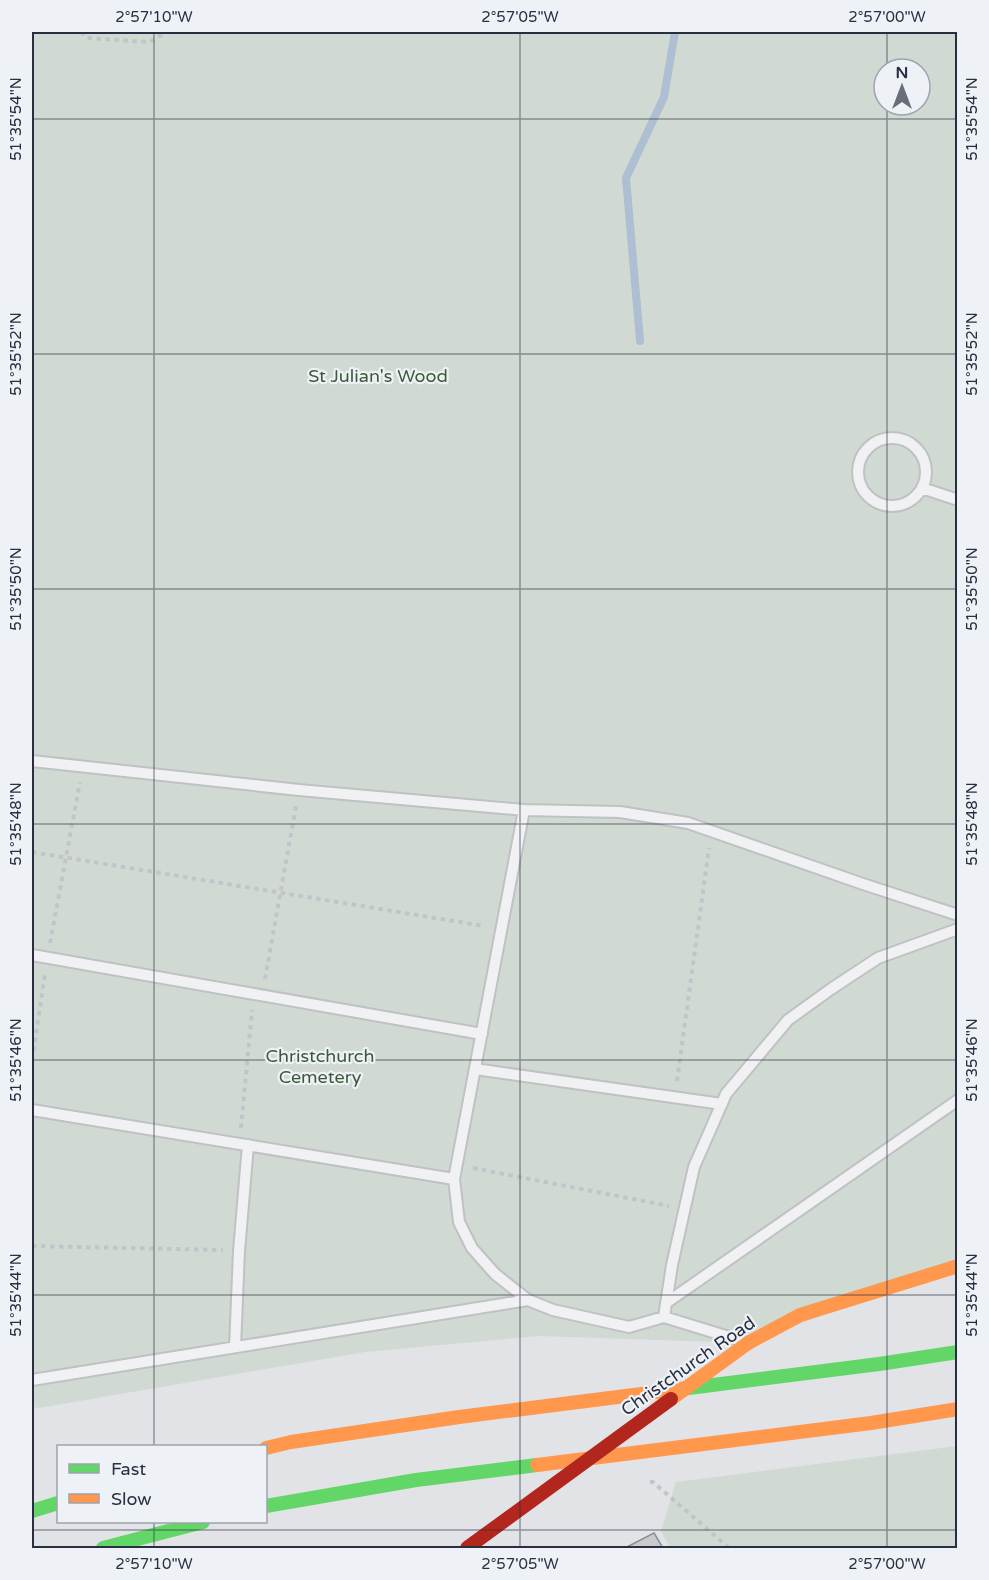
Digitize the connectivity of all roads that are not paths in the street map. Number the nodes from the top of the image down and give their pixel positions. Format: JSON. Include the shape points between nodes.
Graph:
{"nodes":[{"id":1,"x":922,"y":488,"type":"junction"},
{"id":2,"x":957,"y":500,"type":"edge"},
{"id":3,"x":32,"y":760,"type":"edge"},
{"id":4,"x":524,"y":810,"type":"junction"},
{"id":5,"x":957,"y":915,"type":"edge"},
{"id":6,"x":957,"y":929,"type":"edge"},
{"id":7,"x":32,"y":955,"type":"edge"},
{"id":8,"x":482,"y":1034,"type":"junction"},
{"id":9,"x":475,"y":1069,"type":"junction"},
{"id":10,"x":957,"y":1100,"type":"edge"},
{"id":11,"x":722,"y":1104,"type":"junction"},
{"id":12,"x":32,"y":1110,"type":"edge"},
{"id":13,"x":244,"y":1144,"type":"junction"},
{"id":14,"x":454,"y":1179,"type":"junction"},
{"id":15,"x":957,"y":1266,"type":"edge"},
{"id":16,"x":528,"y":1300,"type":"junction"},
{"id":17,"x":666,"y":1303,"type":"junction"},
{"id":18,"x":664,"y":1317,"type":"junction"},
{"id":19,"x":748,"y":1343,"type":"junction"},
{"id":20,"x":236,"y":1347,"type":"junction"},
{"id":21,"x":957,"y":1352,"type":"edge"},
{"id":22,"x":32,"y":1380,"type":"edge"},
{"id":23,"x":957,"y":1409,"type":"edge"},
{"id":24,"x":267,"y":1448,"type":"edge"},
{"id":25,"x":57,"y":1503,"type":"edge"},
{"id":26,"x":267,"y":1506,"type":"edge"},
{"id":27,"x":32,"y":1512,"type":"edge"},
{"id":28,"x":196,"y":1523,"type":"edge"},
{"id":29,"x":103,"y":1548,"type":"edge"},
{"id":30,"x":467,"y":1548,"type":"edge"}],
"edges":[{"from":1,"to":1,"type":"lane","via":[[926,468],[914,446],[904,440],[886,438],[868,446],[858,464],[857,476],[869,498],[889,507],[915,498]]},
{"from":1,"to":2,"type":"lane"},
{"from":3,"to":4,"type":"lane"},
{"from":4,"to":5,"type":"lane","via":[[620,813],[688,823]]},
{"from":4,"to":8,"type":"lane"},
{"from":6,"to":11,"type":"lane","via":[[878,958],[788,1020],[726,1094]]},
{"from":7,"to":8,"type":"lane"},
{"from":8,"to":9,"type":"lane"},
{"from":9,"to":11,"type":"lane"},
{"from":9,"to":14,"type":"lane"},
{"from":10,"to":17,"type":"lane"},
{"from":11,"to":17,"type":"lane","via":[[694,1167]]},
{"from":12,"to":13,"type":"lane"},
{"from":13,"to":14,"type":"lane"},
{"from":13,"to":20,"type":"lane"},
{"from":14,"to":16,"type":"lane","via":[[459,1222],[472,1248],[495,1274]]},
{"from":15,"to":19,"type":"main road","name":"Christchurch Road","via":[[800,1315]]},
{"from":16,"to":18,"type":"lane","via":[[553,1310],[629,1327]]},
{"from":16,"to":20,"type":"lane"},
{"from":17,"to":18,"type":"lane"},
{"from":18,"to":19,"type":"lane"},
{"from":19,"to":30,"type":"main road","name":"Christchurch Road","bridge":true},
{"from":20,"to":22,"type":"lane"},
{"from":21,"to":24,"type":"main road","via":[[459,1417]]},
{"from":23,"to":26,"type":"main road","via":[[416,1480]]},
{"from":25,"to":27,"type":"main road"},
{"from":28,"to":29,"type":"main road"}]}
